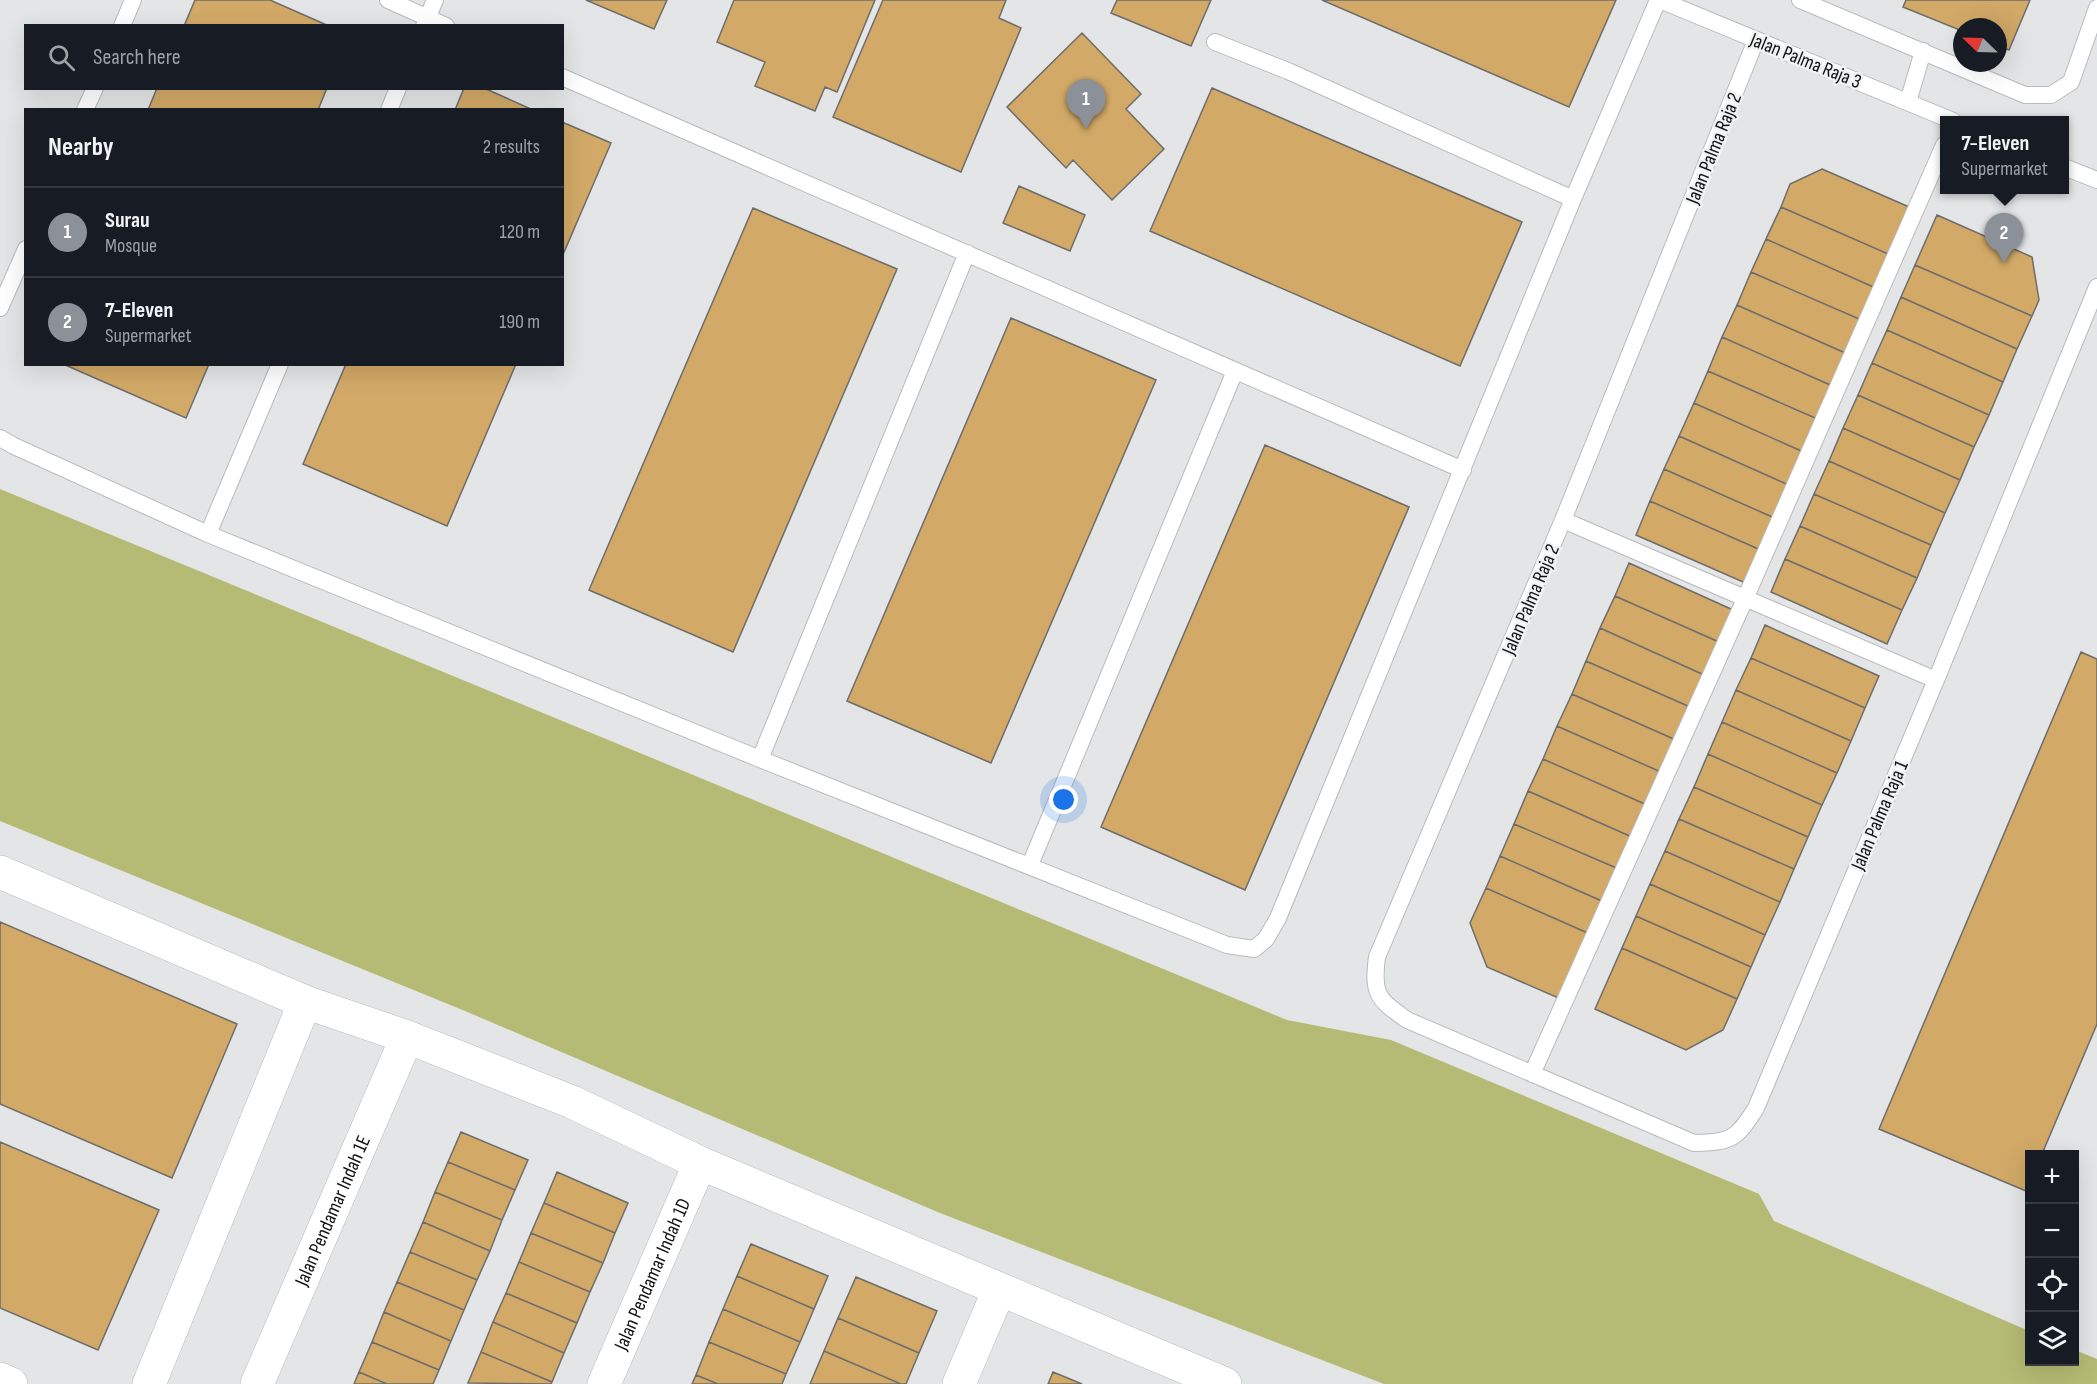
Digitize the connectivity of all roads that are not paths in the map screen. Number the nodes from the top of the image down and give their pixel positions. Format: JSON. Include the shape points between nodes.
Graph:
{"nodes":[{"id":1,"x":133,"y":0,"type":"edge"},
{"id":2,"x":388,"y":0,"type":"edge"},
{"id":3,"x":435,"y":0,"type":"edge"},
{"id":4,"x":1659,"y":0,"type":"edge"},
{"id":5,"x":1800,"y":0,"type":"edge"},
{"id":6,"x":2097,"y":8,"type":"edge"},
{"id":7,"x":426,"y":22,"type":"edge"},
{"id":8,"x":123,"y":24,"type":"edge"},
{"id":9,"x":1756,"y":40,"type":"junction"},
{"id":10,"x":1215,"y":42,"type":"dead end"},
{"id":11,"x":1923,"y":51,"type":"junction"},
{"id":12,"x":564,"y":77,"type":"edge"},
{"id":13,"x":93,"y":90,"type":"edge"},
{"id":14,"x":397,"y":90,"type":"edge"},
{"id":15,"x":1908,"y":102,"type":"junction"},
{"id":16,"x":87,"y":108,"type":"edge"},
{"id":17,"x":390,"y":108,"type":"edge"},
{"id":18,"x":1943,"y":116,"type":"edge"},
{"id":19,"x":1940,"y":154,"type":"edge"},
{"id":20,"x":2069,"y":169,"type":"edge"},
{"id":21,"x":2097,"y":180,"type":"edge"},
{"id":22,"x":1573,"y":199,"type":"junction"},
{"id":23,"x":967,"y":253,"type":"junction"},
{"id":24,"x":24,"y":254,"type":"edge"},
{"id":25,"x":2097,"y":287,"type":"edge"},
{"id":26,"x":0,"y":308,"type":"edge"},
{"id":27,"x":279,"y":366,"type":"edge"},
{"id":28,"x":1235,"y":371,"type":"junction"},
{"id":29,"x":0,"y":438,"type":"edge"},
{"id":30,"x":1462,"y":470,"type":"junction"},
{"id":31,"x":1563,"y":520,"type":"junction"},
{"id":32,"x":208,"y":534,"type":"junction"},
{"id":33,"x":1745,"y":599,"type":"junction"},
{"id":34,"x":1936,"y":680,"type":"junction"},
{"id":35,"x":760,"y":759,"type":"junction"},
{"id":36,"x":1030,"y":865,"type":"junction"},
{"id":37,"x":0,"y":872,"type":"edge"},
{"id":38,"x":305,"y":1002,"type":"junction"},
{"id":39,"x":407,"y":1037,"type":"junction"},
{"id":40,"x":1532,"y":1074,"type":"junction"},
{"id":41,"x":700,"y":1163,"type":"junction"},
{"id":42,"x":999,"y":1290,"type":"junction"},
{"id":43,"x":0,"y":1379,"type":"edge"},
{"id":44,"x":11,"y":1384,"type":"edge"},
{"id":45,"x":149,"y":1384,"type":"edge"},
{"id":46,"x":257,"y":1384,"type":"edge"},
{"id":47,"x":604,"y":1384,"type":"edge"},
{"id":48,"x":959,"y":1384,"type":"edge"},
{"id":49,"x":1224,"y":1384,"type":"edge"}],
"edges":[{"from":1,"to":8,"type":"lane"},
{"from":2,"to":7,"type":"lane"},
{"from":3,"to":7,"type":"lane"},
{"from":4,"to":9,"type":"lane","name":"Jalan Palma Raja 3"},
{"from":4,"to":22,"type":"lane"},
{"from":5,"to":11,"type":"lane"},
{"from":6,"to":11,"type":"lane","via":[[2071,82],[2051,95],[2025,94]]},
{"from":9,"to":15,"type":"lane","name":"Jalan Palma Raja 3"},
{"from":9,"to":31,"type":"lane","name":"Jalan Palma Raja 2"},
{"from":10,"to":22,"type":"lane"},
{"from":11,"to":15,"type":"lane"},
{"from":12,"to":23,"type":"lane"},
{"from":13,"to":16,"type":"lane"},
{"from":14,"to":17,"type":"lane"},
{"from":15,"to":18,"type":"lane","name":"Jalan Palma Raja 3"},
{"from":19,"to":33,"type":"lane"},
{"from":20,"to":21,"type":"lane"},
{"from":22,"to":30,"type":"lane"},
{"from":23,"to":28,"type":"lane"},
{"from":23,"to":35,"type":"lane"},
{"from":24,"to":26,"type":"lane"},
{"from":25,"to":34,"type":"lane","name":"Jalan Palma Raja 1"},
{"from":27,"to":32,"type":"lane"},
{"from":28,"to":30,"type":"lane"},
{"from":28,"to":36,"type":"lane"},
{"from":29,"to":32,"type":"lane"},
{"from":30,"to":36,"type":"lane","via":[[1266,939],[1254,949],[1227,945]]},
{"from":31,"to":33,"type":"lane"},
{"from":31,"to":40,"type":"lane","name":"Jalan Palma Raja 2","via":[[1377,957],[1374,980],[1382,1002],[1407,1020]]},
{"from":32,"to":35,"type":"lane"},
{"from":33,"to":34,"type":"lane"},
{"from":33,"to":40,"type":"lane"},
{"from":34,"to":40,"type":"lane","name":"Jalan Palma Raja 1","via":[[1756,1108],[1742,1131],[1722,1142],[1694,1143]]},
{"from":35,"to":36,"type":"lane"},
{"from":37,"to":38,"type":"street"},
{"from":38,"to":39,"type":"street"},
{"from":38,"to":45,"type":"street"},
{"from":39,"to":41,"type":"street","via":[[572,1102]]},
{"from":39,"to":46,"type":"street","name":"Jalan Pendamar Indah 1E"},
{"from":41,"to":42,"type":"street"},
{"from":41,"to":47,"type":"street","name":"Jalan Pendamar Indah 1D"},
{"from":42,"to":48,"type":"street"},
{"from":42,"to":49,"type":"street"},
{"from":43,"to":44,"type":"street"}]}
